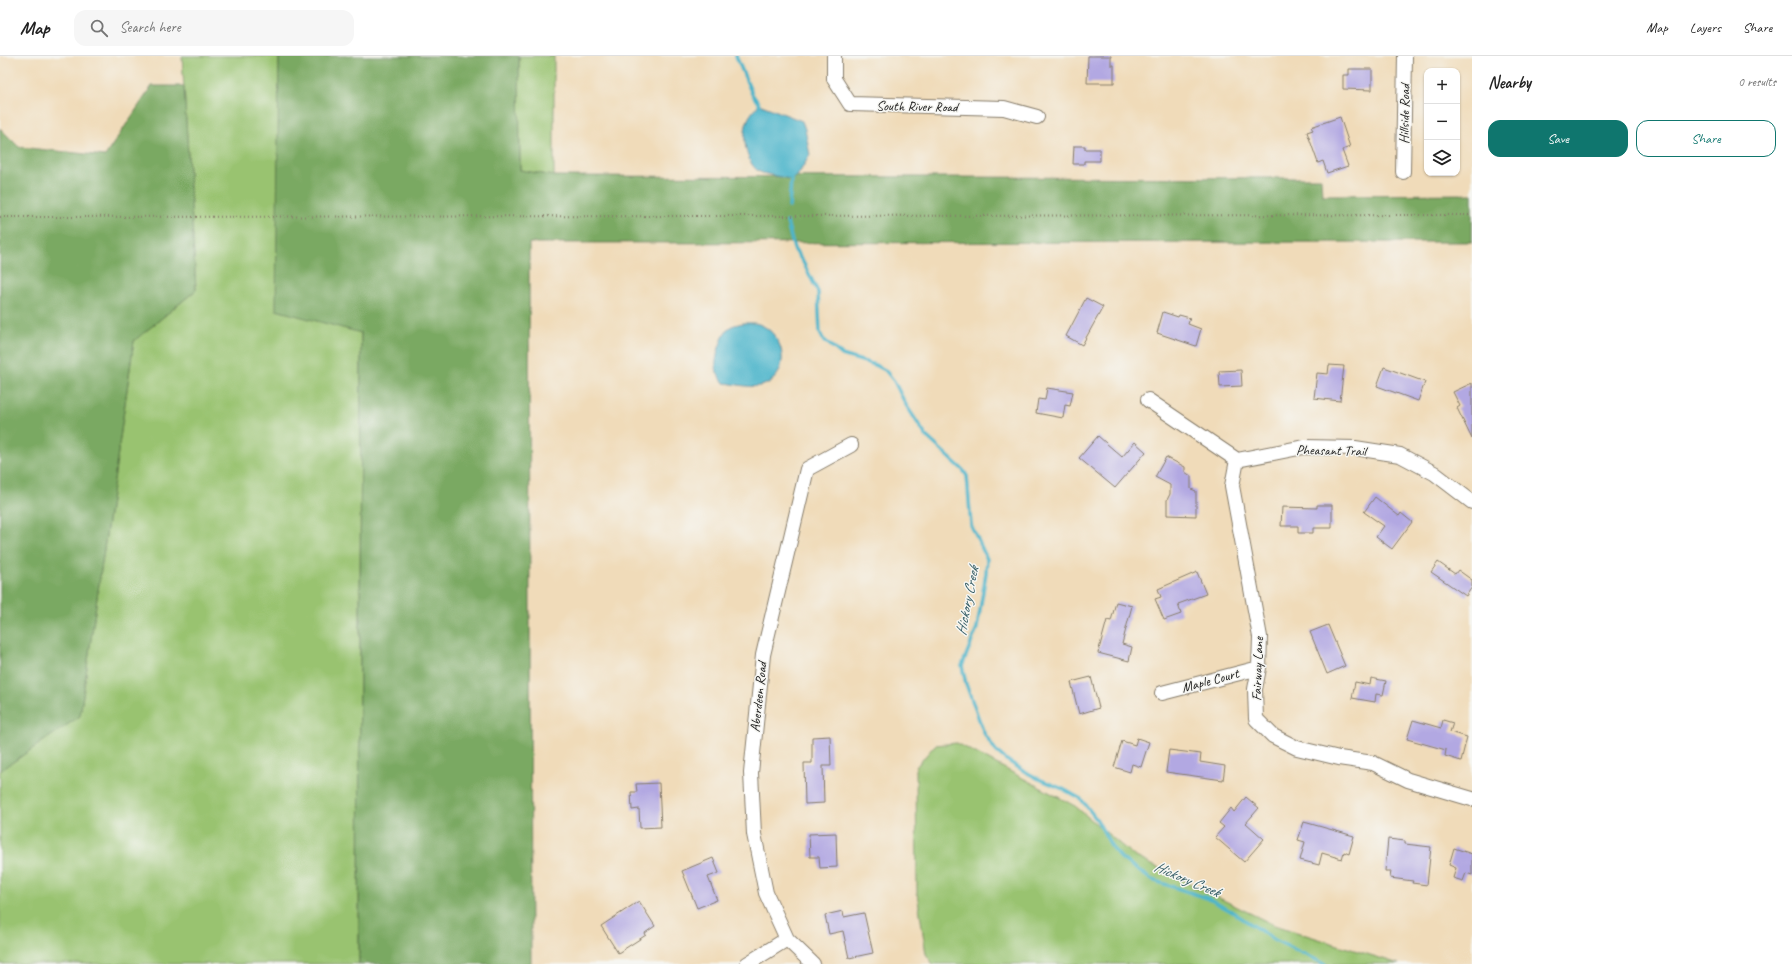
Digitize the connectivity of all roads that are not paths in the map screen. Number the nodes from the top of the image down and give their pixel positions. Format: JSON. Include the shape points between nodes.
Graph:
{"nodes":[{"id":1,"x":834,"y":56,"type":"edge"},
{"id":2,"x":1405,"y":56,"type":"edge"},
{"id":3,"x":1037,"y":117,"type":"dead end"},
{"id":4,"x":1403,"y":172,"type":"dead end"},
{"id":5,"x":1148,"y":400,"type":"dead end"},
{"id":6,"x":851,"y":445,"type":"dead end"},
{"id":7,"x":1237,"y":460,"type":"junction"},
{"id":8,"x":1472,"y":502,"type":"edge"},
{"id":9,"x":1259,"y":668,"type":"junction"},
{"id":10,"x":1162,"y":693,"type":"dead end"},
{"id":11,"x":1472,"y":799,"type":"edge"},
{"id":12,"x":787,"y":939,"type":"junction"},
{"id":13,"x":747,"y":964,"type":"edge"},
{"id":14,"x":813,"y":964,"type":"edge"}],
"edges":[{"from":1,"to":3,"type":"street","name":"South River Road","via":[[834,79],[850,104],[1004,108]]},
{"from":2,"to":4,"type":"street","name":"Hillside Road"},
{"from":5,"to":7,"type":"street"},
{"from":6,"to":12,"type":"street","name":"Aberdeen Road","via":[[807,469],[763,655],[751,773],[754,834],[766,893]]},
{"from":7,"to":8,"type":"street","name":"Pheasant Trail","via":[[1304,447],[1355,448],[1400,456],[1434,473]]},
{"from":7,"to":9,"type":"street","name":"Fairway Lane","via":[[1232,486],[1260,637]]},
{"from":9,"to":10,"type":"street","name":"Maple Court"},
{"from":9,"to":11,"type":"street","name":"Fairway Lane","via":[[1255,688],[1256,719],[1273,736],[1297,748],[1373,763],[1408,780]]},
{"from":12,"to":13,"type":"street"},
{"from":12,"to":14,"type":"street","name":"Aberdeen Road"}]}
